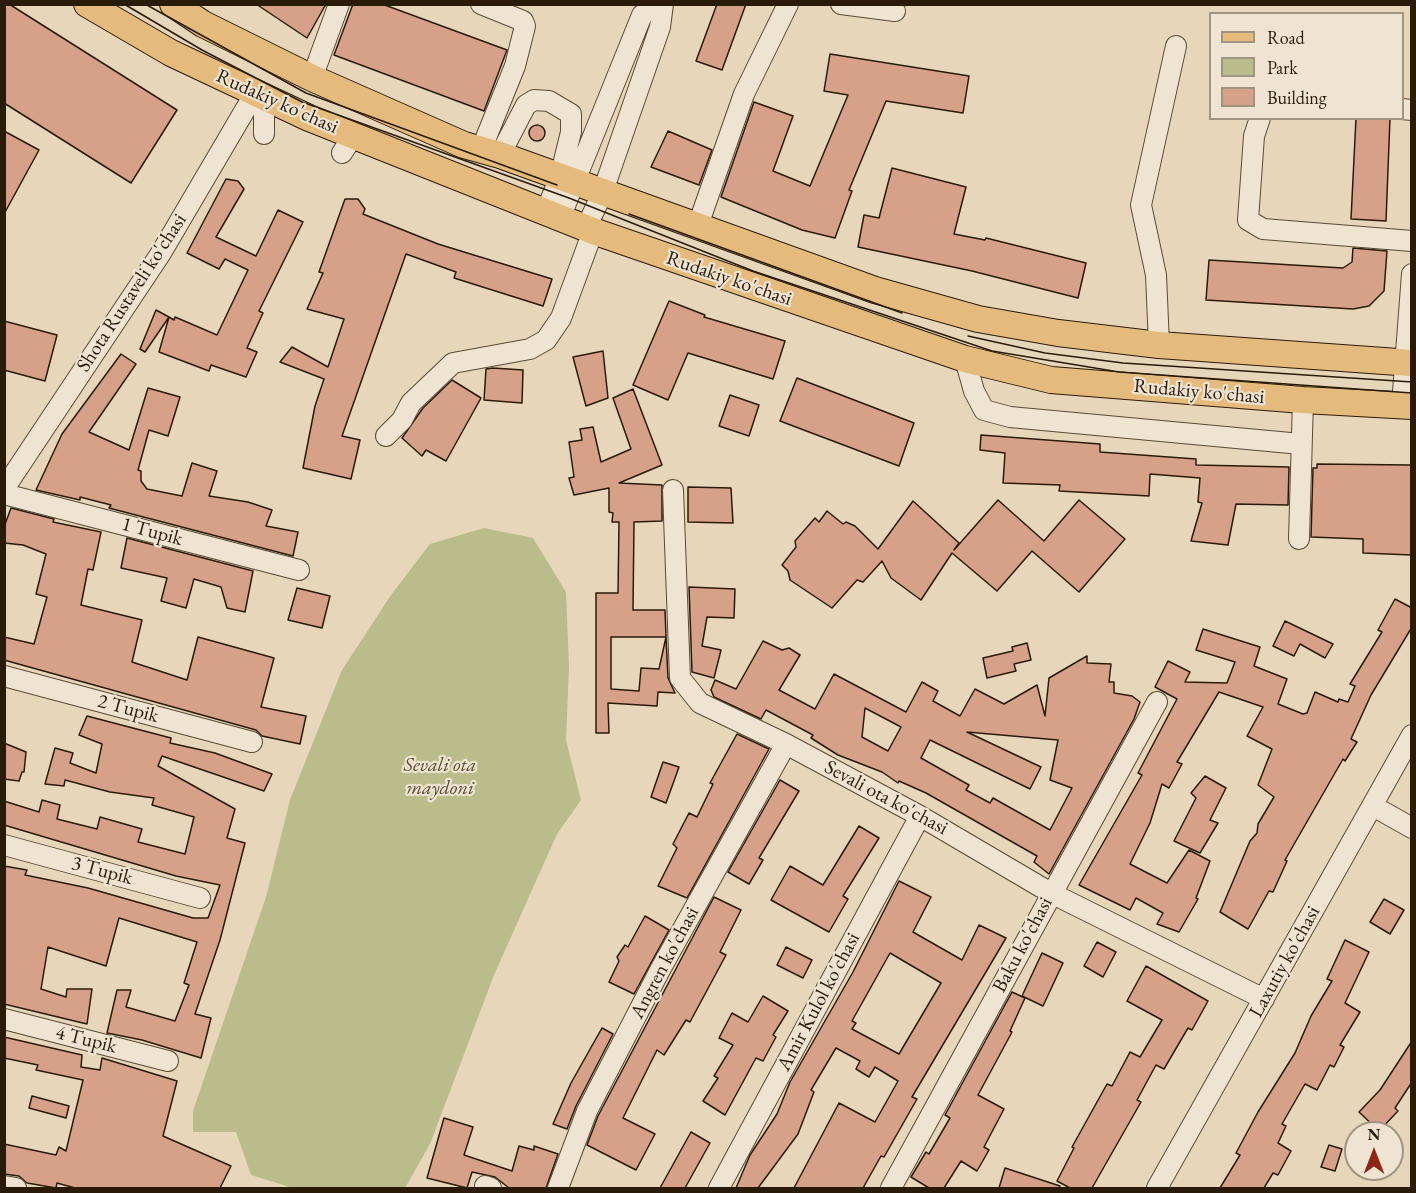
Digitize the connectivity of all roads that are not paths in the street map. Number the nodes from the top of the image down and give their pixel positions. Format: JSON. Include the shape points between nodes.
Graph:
{"nodes":[{"id":1,"x":87,"y":4,"type":"edge"},
{"id":2,"x":173,"y":4,"type":"edge"},
{"id":3,"x":339,"y":4,"type":"edge"},
{"id":4,"x":481,"y":4,"type":"edge"},
{"id":5,"x":656,"y":4,"type":"edge"},
{"id":6,"x":663,"y":4,"type":"edge"},
{"id":7,"x":788,"y":4,"type":"edge"},
{"id":8,"x":841,"y":4,"type":"edge"},
{"id":9,"x":895,"y":11,"type":"dead end"},
{"id":10,"x":525,"y":13,"type":"edge"},
{"id":11,"x":1176,"y":46,"type":"dead end"},
{"id":12,"x":312,"y":78,"type":"junction"},
{"id":13,"x":260,"y":95,"type":"junction"},
{"id":14,"x":1259,"y":120,"type":"edge"},
{"id":15,"x":264,"y":134,"type":"dead end"},
{"id":16,"x":490,"y":152,"type":"junction"},
{"id":17,"x":568,"y":180,"type":"junction"},
{"id":18,"x":602,"y":194,"type":"junction"},
{"id":19,"x":553,"y":214,"type":"junction"},
{"id":20,"x":697,"y":228,"type":"junction"},
{"id":21,"x":589,"y":230,"type":"junction"},
{"id":22,"x":1412,"y":241,"type":"edge"},
{"id":23,"x":762,"y":251,"type":"junction"},
{"id":24,"x":1412,"y":274,"type":"edge"},
{"id":25,"x":747,"y":286,"type":"junction"},
{"id":26,"x":1159,"y":345,"type":"junction"},
{"id":27,"x":965,"y":359,"type":"junction"},
{"id":28,"x":1408,"y":363,"type":"edge"},
{"id":29,"x":1303,"y":400,"type":"junction"},
{"id":30,"x":1407,"y":406,"type":"edge"},
{"id":31,"x":386,"y":436,"type":"dead end"},
{"id":32,"x":1301,"y":444,"type":"junction"},
{"id":33,"x":4,"y":489,"type":"edge"},
{"id":34,"x":673,"y":490,"type":"dead end"},
{"id":35,"x":4,"y":494,"type":"edge"},
{"id":36,"x":1299,"y":539,"type":"dead end"},
{"id":37,"x":299,"y":570,"type":"dead end"},
{"id":38,"x":4,"y":676,"type":"edge"},
{"id":39,"x":1157,"y":702,"type":"dead end"},
{"id":40,"x":1412,"y":735,"type":"edge"},
{"id":41,"x":252,"y":742,"type":"dead end"},
{"id":42,"x":786,"y":744,"type":"junction"},
{"id":43,"x":1373,"y":806,"type":"junction"},
{"id":44,"x":920,"y":816,"type":"junction"},
{"id":45,"x":1412,"y":828,"type":"edge"},
{"id":46,"x":4,"y":845,"type":"edge"},
{"id":47,"x":1051,"y":893,"type":"junction"},
{"id":48,"x":200,"y":898,"type":"dead end"},
{"id":49,"x":1264,"y":999,"type":"junction"},
{"id":50,"x":4,"y":1019,"type":"edge"},
{"id":51,"x":168,"y":1061,"type":"dead end"},
{"id":52,"x":4,"y":1185,"type":"edge"},
{"id":53,"x":16,"y":1188,"type":"edge"},
{"id":54,"x":558,"y":1188,"type":"edge"},
{"id":55,"x":719,"y":1188,"type":"edge"},
{"id":56,"x":891,"y":1188,"type":"edge"},
{"id":57,"x":1157,"y":1188,"type":"edge"}],
"edges":[{"from":1,"to":13,"type":"main road","name":"Rudakiy ko'chasi","via":[[171,52]]},
{"from":2,"to":12,"type":"main road","name":"Rudakiy ko'chasi","via":[[203,24]]},
{"from":3,"to":12,"type":"street"},
{"from":4,"to":10,"type":"street"},
{"from":5,"to":17,"type":"street","via":[[642,15]]},
{"from":6,"to":18,"type":"street","via":[[660,27]]},
{"from":7,"to":20,"type":"street","via":[[744,94]]},
{"from":8,"to":9,"type":"street"},
{"from":10,"to":16,"type":"street","via":[[515,66]]},
{"from":11,"to":26,"type":"street","via":[[1141,205],[1156,275]]},
{"from":12,"to":16,"type":"main road","name":"Rudakiy ko'chasi","via":[[464,145]]},
{"from":13,"to":15,"type":"street"},
{"from":13,"to":19,"type":"main road","name":"Rudakiy ko'chasi","via":[[348,144]]},
{"from":13,"to":33,"type":"street","name":"Shota Rustaveli ko'chasi","via":[[161,253]]},
{"from":14,"to":22,"type":"street","via":[[1254,136],[1248,220],[1263,229]]},
{"from":16,"to":17,"type":"main road","name":"Rudakiy ko'chasi"},
{"from":16,"to":17,"type":"street","via":[[526,105],[534,100],[549,101],[571,114],[573,122]]},
{"from":17,"to":18,"type":"main road","name":"Rudakiy ko'chasi"},
{"from":17,"to":19,"type":"street"},
{"from":18,"to":20,"type":"main road","name":"Rudakiy ko'chasi"},
{"from":18,"to":21,"type":"street"},
{"from":19,"to":21,"type":"main road","name":"Rudakiy ko'chasi"},
{"from":20,"to":23,"type":"main road","name":"Rudakiy ko'chasi"},
{"from":21,"to":25,"type":"main road","name":"Rudakiy ko'chasi"},
{"from":21,"to":31,"type":"street","via":[[561,318],[546,340],[530,349],[453,363],[411,403],[402,420]]},
{"from":23,"to":25,"type":"main road"},
{"from":23,"to":26,"type":"main road","name":"Rudakiy ko'chasi","via":[[875,290],[978,319]]},
{"from":24,"to":28,"type":"street"},
{"from":25,"to":27,"type":"main road","name":"Rudakiy ko'chasi"},
{"from":26,"to":28,"type":"main road","name":"Rudakiy ko'chasi"},
{"from":27,"to":29,"type":"main road","name":"Rudakiy ko'chasi","via":[[1051,380]]},
{"from":27,"to":32,"type":"street","via":[[984,410],[1010,417]]},
{"from":28,"to":30,"type":"street"},
{"from":29,"to":30,"type":"main road","name":"Rudakiy ko'chasi"},
{"from":29,"to":32,"type":"street"},
{"from":32,"to":36,"type":"street"},
{"from":34,"to":42,"type":"street","name":"Sevali ota ko'chasi","via":[[680,678],[700,703]]},
{"from":35,"to":37,"type":"street","name":"1 Tupik"},
{"from":38,"to":41,"type":"street","name":"2 Tupik"},
{"from":39,"to":47,"type":"street","name":"Baku ko'chasi"},
{"from":40,"to":43,"type":"street","name":"Laxutiy ko'chasi"},
{"from":42,"to":44,"type":"street","name":"Sevali ota ko'chasi"},
{"from":42,"to":54,"type":"street","name":"Angren ko'chasi","via":[[660,969],[587,1111]]},
{"from":43,"to":45,"type":"street"},
{"from":43,"to":49,"type":"street","name":"Laxutiy ko'chasi"},
{"from":44,"to":47,"type":"street","name":"Sevali ota ko'chasi"},
{"from":44,"to":55,"type":"street","name":"Amir Kulol ko'chasi"},
{"from":46,"to":48,"type":"street","name":"3 Tupik"},
{"from":47,"to":49,"type":"street","name":"Sevali ota ko'chasi"},
{"from":47,"to":56,"type":"street","name":"Baku ko'chasi"},
{"from":49,"to":57,"type":"street","name":"Laxutiy ko'chasi"},
{"from":50,"to":51,"type":"street","name":"4 Tupik"},
{"from":52,"to":53,"type":"street"}]}
